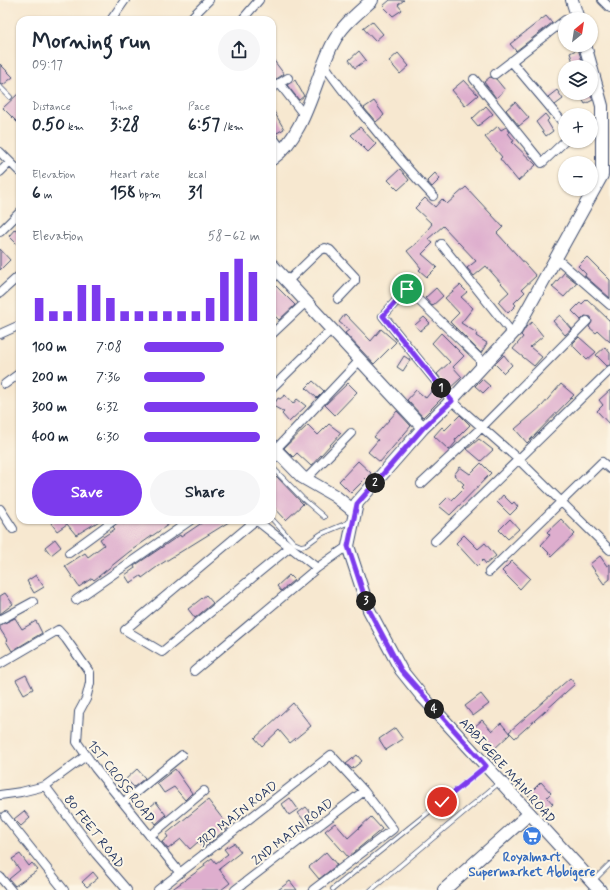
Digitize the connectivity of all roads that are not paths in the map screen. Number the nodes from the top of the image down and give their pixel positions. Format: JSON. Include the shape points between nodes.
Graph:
{"nodes":[{"id":1,"x":125,"y":0,"type":"edge"},
{"id":2,"x":209,"y":0,"type":"edge"},
{"id":3,"x":259,"y":0,"type":"edge"},
{"id":4,"x":372,"y":0,"type":"edge"},
{"id":5,"x":602,"y":0,"type":"edge"},
{"id":6,"x":610,"y":8,"type":"edge"},
{"id":7,"x":113,"y":16,"type":"edge"},
{"id":8,"x":192,"y":16,"type":"edge"},
{"id":9,"x":245,"y":16,"type":"edge"},
{"id":10,"x":558,"y":24,"type":"edge"},
{"id":11,"x":587,"y":52,"type":"edge"},
{"id":12,"x":511,"y":61,"type":"junction"},
{"id":13,"x":324,"y":64,"type":"junction"},
{"id":14,"x":495,"y":74,"type":"dead end"},
{"id":15,"x":288,"y":78,"type":"dead end"},
{"id":16,"x":474,"y":79,"type":"dead end"},
{"id":17,"x":279,"y":83,"type":"junction"},
{"id":18,"x":276,"y":85,"type":"edge"},
{"id":19,"x":0,"y":87,"type":"edge"},
{"id":20,"x":10,"y":97,"type":"dead end"},
{"id":21,"x":304,"y":115,"type":"junction"},
{"id":22,"x":558,"y":117,"type":"edge"},
{"id":23,"x":598,"y":124,"type":"edge"},
{"id":24,"x":598,"y":134,"type":"edge"},
{"id":25,"x":276,"y":142,"type":"edge"},
{"id":26,"x":558,"y":148,"type":"edge"},
{"id":27,"x":282,"y":150,"type":"junction"},
{"id":28,"x":0,"y":152,"type":"edge"},
{"id":29,"x":276,"y":155,"type":"edge"},
{"id":30,"x":10,"y":162,"type":"junction"},
{"id":31,"x":16,"y":168,"type":"edge"},
{"id":32,"x":606,"y":171,"type":"edge"},
{"id":33,"x":0,"y":172,"type":"edge"},
{"id":34,"x":433,"y":196,"type":"dead end"},
{"id":35,"x":16,"y":216,"type":"edge"},
{"id":36,"x":0,"y":232,"type":"edge"},
{"id":37,"x":441,"y":244,"type":"dead end"},
{"id":38,"x":556,"y":258,"type":"junction"},
{"id":39,"x":276,"y":272,"type":"edge"},
{"id":40,"x":16,"y":279,"type":"edge"},
{"id":41,"x":288,"y":281,"type":"junction"},
{"id":42,"x":0,"y":293,"type":"edge"},
{"id":43,"x":338,"y":299,"type":"dead end"},
{"id":44,"x":307,"y":302,"type":"junction"},
{"id":45,"x":610,"y":305,"type":"edge"},
{"id":46,"x":587,"y":321,"type":"dead end"},
{"id":47,"x":16,"y":326,"type":"edge"},
{"id":48,"x":332,"y":329,"type":"junction"},
{"id":49,"x":276,"y":330,"type":"edge"},
{"id":50,"x":0,"y":334,"type":"edge"},
{"id":51,"x":513,"y":334,"type":"junction"},
{"id":52,"x":361,"y":359,"type":"junction"},
{"id":53,"x":480,"y":370,"type":"junction"},
{"id":54,"x":610,"y":370,"type":"edge"},
{"id":55,"x":16,"y":376,"type":"edge"},
{"id":56,"x":5,"y":384,"type":"dead end"},
{"id":57,"x":276,"y":384,"type":"edge"},
{"id":58,"x":452,"y":401,"type":"junction"},
{"id":59,"x":482,"y":427,"type":"junction"},
{"id":60,"x":423,"y":428,"type":"junction"},
{"id":61,"x":351,"y":433,"type":"dead end"},
{"id":62,"x":276,"y":457,"type":"edge"},
{"id":63,"x":276,"y":460,"type":"edge"},
{"id":64,"x":519,"y":460,"type":"junction"},
{"id":65,"x":276,"y":462,"type":"edge"},
{"id":66,"x":610,"y":469,"type":"edge"},
{"id":67,"x":306,"y":479,"type":"junction"},
{"id":68,"x":421,"y":484,"type":"dead end"},
{"id":69,"x":560,"y":502,"type":"junction"},
{"id":70,"x":0,"y":509,"type":"edge"},
{"id":71,"x":355,"y":516,"type":"junction"},
{"id":72,"x":324,"y":517,"type":"dead end"},
{"id":73,"x":276,"y":523,"type":"edge"},
{"id":74,"x":109,"y":524,"type":"edge"},
{"id":75,"x":185,"y":524,"type":"edge"},
{"id":76,"x":251,"y":524,"type":"edge"},
{"id":77,"x":261,"y":524,"type":"edge"},
{"id":78,"x":12,"y":529,"type":"dead end"},
{"id":79,"x":434,"y":541,"type":"dead end"},
{"id":80,"x":348,"y":546,"type":"junction"},
{"id":81,"x":290,"y":547,"type":"junction"},
{"id":82,"x":610,"y":550,"type":"edge"},
{"id":83,"x":69,"y":553,"type":"dead end"},
{"id":84,"x":317,"y":568,"type":"junction"},
{"id":85,"x":489,"y":572,"type":"dead end"},
{"id":86,"x":76,"y":600,"type":"dead end"},
{"id":87,"x":32,"y":602,"type":"dead end"},
{"id":88,"x":0,"y":620,"type":"edge"},
{"id":89,"x":0,"y":664,"type":"edge"},
{"id":90,"x":194,"y":670,"type":"dead end"},
{"id":91,"x":182,"y":755,"type":"dead end"},
{"id":92,"x":83,"y":758,"type":"dead end"},
{"id":93,"x":486,"y":766,"type":"junction"},
{"id":94,"x":500,"y":782,"type":"junction"},
{"id":95,"x":45,"y":786,"type":"junction"},
{"id":96,"x":204,"y":791,"type":"dead end"},
{"id":97,"x":364,"y":791,"type":"junction"},
{"id":98,"x":0,"y":795,"type":"edge"},
{"id":99,"x":124,"y":802,"type":"junction"},
{"id":100,"x":529,"y":814,"type":"junction"},
{"id":101,"x":5,"y":816,"type":"dead end"},
{"id":102,"x":150,"y":836,"type":"junction"},
{"id":103,"x":610,"y":864,"type":"edge"},
{"id":104,"x":180,"y":873,"type":"junction"},
{"id":105,"x":0,"y":877,"type":"edge"},
{"id":106,"x":596,"y":886,"type":"edge"},
{"id":107,"x":333,"y":889,"type":"dead end"},
{"id":108,"x":11,"y":890,"type":"edge"},
{"id":109,"x":64,"y":890,"type":"edge"},
{"id":110,"x":127,"y":890,"type":"edge"},
{"id":111,"x":158,"y":890,"type":"edge"},
{"id":112,"x":235,"y":890,"type":"edge"},
{"id":113,"x":312,"y":890,"type":"edge"},
{"id":114,"x":371,"y":890,"type":"edge"},
{"id":115,"x":444,"y":890,"type":"edge"}],
"edges":[{"from":1,"to":7,"type":"street"},
{"from":2,"to":8,"type":"street"},
{"from":3,"to":9,"type":"street"},
{"from":4,"to":13,"type":"main road","via":[[341,28]]},
{"from":5,"to":6,"type":"street"},
{"from":10,"to":12,"type":"street"},
{"from":11,"to":23,"type":"main road","via":[[602,106]]},
{"from":12,"to":14,"type":"street"},
{"from":12,"to":22,"type":"street"},
{"from":13,"to":21,"type":"main road"},
{"from":13,"to":34,"type":"street","via":[[353,105]]},
{"from":15,"to":17,"type":"street"},
{"from":16,"to":26,"type":"street","via":[[542,164]]},
{"from":17,"to":18,"type":"street"},
{"from":17,"to":21,"type":"street"},
{"from":19,"to":20,"type":"lane"},
{"from":21,"to":27,"type":"main road"},
{"from":24,"to":32,"type":"main road"},
{"from":25,"to":27,"type":"street"},
{"from":27,"to":29,"type":"main road"},
{"from":28,"to":30,"type":"street"},
{"from":30,"to":31,"type":"street"},
{"from":30,"to":33,"type":"street"},
{"from":32,"to":38,"type":"main road"},
{"from":35,"to":36,"type":"street"},
{"from":37,"to":51,"type":"street"},
{"from":38,"to":45,"type":"street"},
{"from":38,"to":51,"type":"main road"},
{"from":39,"to":41,"type":"main road"},
{"from":40,"to":42,"type":"street"},
{"from":41,"to":43,"type":"street","via":[[325,248],[330,250],[355,277],[355,281]]},
{"from":41,"to":44,"type":"main road"},
{"from":44,"to":48,"type":"main road"},
{"from":44,"to":49,"type":"street"},
{"from":46,"to":59,"type":"street"},
{"from":47,"to":50,"type":"street"},
{"from":48,"to":52,"type":"main road"},
{"from":48,"to":57,"type":"street"},
{"from":51,"to":53,"type":"main road"},
{"from":52,"to":60,"type":"main road"},
{"from":52,"to":62,"type":"street"},
{"from":53,"to":58,"type":"main road"},
{"from":53,"to":58,"type":"street","via":[[480,360],[407,289],[383,316]]},
{"from":54,"to":64,"type":"street"},
{"from":55,"to":56,"type":"street"},
{"from":58,"to":59,"type":"street"},
{"from":58,"to":60,"type":"main road"},
{"from":59,"to":64,"type":"street"},
{"from":59,"to":68,"type":"street"},
{"from":60,"to":71,"type":"main road","via":[[357,504]]},
{"from":61,"to":67,"type":"street"},
{"from":63,"to":67,"type":"main road"},
{"from":64,"to":69,"type":"street"},
{"from":64,"to":79,"type":"street"},
{"from":65,"to":72,"type":"lane","via":[[302,498]]},
{"from":66,"to":69,"type":"street","via":[[602,462]]},
{"from":67,"to":71,"type":"main road","via":[[335,496]]},
{"from":69,"to":82,"type":"street"},
{"from":69,"to":85,"type":"street"},
{"from":70,"to":78,"type":"street"},
{"from":71,"to":73,"type":"lane","via":[[301,546],[294,543]]},
{"from":71,"to":80,"type":"main road"},
{"from":74,"to":83,"type":"street"},
{"from":75,"to":86,"type":"street"},
{"from":76,"to":81,"type":"street","via":[[125,630],[162,652]]},
{"from":77,"to":81,"type":"street"},
{"from":80,"to":84,"type":"street"},
{"from":80,"to":93,"type":"main road","name":"ABBIGERE MAIN ROAD","via":[[369,610],[401,670]]},
{"from":81,"to":84,"type":"street"},
{"from":84,"to":90,"type":"street"},
{"from":87,"to":88,"type":"street"},
{"from":89,"to":99,"type":"street","name":"1ST CROSS ROAD","via":[[58,630],[90,673],[86,699],[79,712],[77,742]]},
{"from":91,"to":99,"type":"street"},
{"from":92,"to":95,"type":"street"},
{"from":93,"to":94,"type":"main road","name":"ABBIGERE MAIN ROAD"},
{"from":93,"to":107,"type":"lane"},
{"from":94,"to":100,"type":"main road","name":"ABBIGERE MAIN ROAD"},
{"from":94,"to":114,"type":"lane"},
{"from":95,"to":98,"type":"street"},
{"from":95,"to":110,"type":"street","name":"80 FEET ROAD","via":[[96,854]]},
{"from":96,"to":102,"type":"street"},
{"from":97,"to":104,"type":"street","name":"3RD MAIN ROAD","via":[[331,755]]},
{"from":97,"to":112,"type":"street","name":"2ND MAIN ROAD"},
{"from":97,"to":113,"type":"street","via":[[394,829]]},
{"from":99,"to":102,"type":"street","name":"1ST CROSS ROAD"},
{"from":100,"to":106,"type":"main road","name":"ABBIGERE MAIN ROAD"},
{"from":100,"to":115,"type":"main road"},
{"from":101,"to":109,"type":"street"},
{"from":102,"to":104,"type":"street","name":"1ST CROSS ROAD"},
{"from":103,"to":106,"type":"lane"},
{"from":104,"to":111,"type":"street","name":"3RD MAIN ROAD"},
{"from":105,"to":108,"type":"street"}]}
